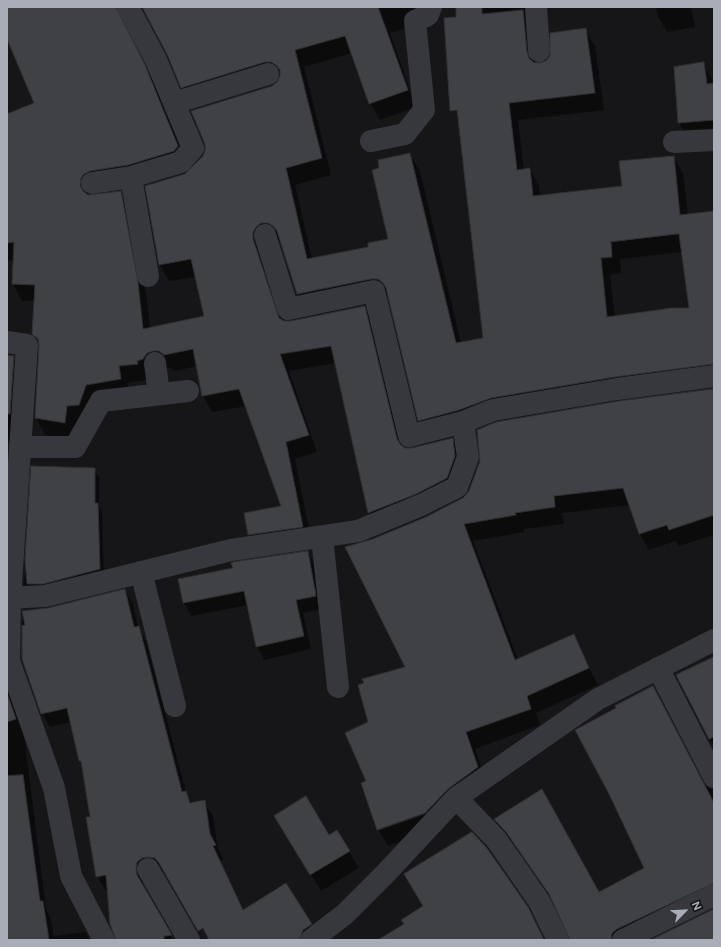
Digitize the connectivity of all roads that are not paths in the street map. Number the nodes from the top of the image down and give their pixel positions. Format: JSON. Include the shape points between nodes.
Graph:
{"nodes":[{"id":1,"x":128,"y":7,"type":"edge"},
{"id":2,"x":431,"y":7,"type":"edge"},
{"id":3,"x":536,"y":7,"type":"edge"},
{"id":4,"x":540,"y":51,"type":"dead end"},
{"id":5,"x":268,"y":74,"type":"dead end"},
{"id":6,"x":174,"y":103,"type":"junction"},
{"id":7,"x":714,"y":140,"type":"edge"},
{"id":8,"x":371,"y":141,"type":"dead end"},
{"id":9,"x":674,"y":142,"type":"dead end"},
{"id":10,"x":131,"y":176,"type":"junction"},
{"id":11,"x":92,"y":183,"type":"dead end"},
{"id":12,"x":265,"y":235,"type":"dead end"},
{"id":13,"x":148,"y":276,"type":"dead end"},
{"id":14,"x":7,"y":342,"type":"edge"},
{"id":15,"x":155,"y":363,"type":"dead end"},
{"id":16,"x":714,"y":376,"type":"edge"},
{"id":17,"x":188,"y":391,"type":"dead end"},
{"id":18,"x":159,"y":394,"type":"junction"},
{"id":19,"x":463,"y":422,"type":"junction"},
{"id":20,"x":20,"y":447,"type":"junction"},
{"id":21,"x":322,"y":537,"type":"junction"},
{"id":22,"x":141,"y":572,"type":"junction"},
{"id":23,"x":8,"y":598,"type":"edge"},
{"id":24,"x":714,"y":640,"type":"edge"},
{"id":25,"x":658,"y":668,"type":"junction"},
{"id":26,"x":338,"y":687,"type":"dead end"},
{"id":27,"x":175,"y":706,"type":"dead end"},
{"id":28,"x":714,"y":777,"type":"edge"},
{"id":29,"x":456,"y":798,"type":"junction"},
{"id":30,"x":148,"y":869,"type":"dead end"},
{"id":31,"x":714,"y":895,"type":"edge"},
{"id":32,"x":104,"y":940,"type":"edge"},
{"id":33,"x":189,"y":940,"type":"edge"},
{"id":34,"x":311,"y":940,"type":"edge"},
{"id":35,"x":558,"y":940,"type":"edge"},
{"id":36,"x":623,"y":940,"type":"edge"}],
"edges":[{"from":1,"to":6,"type":"street","via":[[156,60]]},
{"from":2,"to":8,"type":"street","via":[[428,15],[415,21],[424,110],[404,134]]},
{"from":3,"to":4,"type":"street"},
{"from":5,"to":6,"type":"street"},
{"from":6,"to":10,"type":"street","via":[[193,148],[181,162]]},
{"from":7,"to":9,"type":"street"},
{"from":10,"to":11,"type":"street"},
{"from":10,"to":13,"type":"street"},
{"from":12,"to":19,"type":"street","via":[[288,309],[374,291],[409,436]]},
{"from":14,"to":20,"type":"street","via":[[27,344]]},
{"from":15,"to":18,"type":"street"},
{"from":16,"to":19,"type":"street","via":[[616,389],[493,410]]},
{"from":17,"to":18,"type":"street"},
{"from":18,"to":20,"type":"street","via":[[100,401],[75,447]]},
{"from":19,"to":21,"type":"street","via":[[468,457],[457,487],[421,505],[358,530]]},
{"from":20,"to":23,"type":"street"},
{"from":21,"to":22,"type":"street","via":[[231,550]]},
{"from":21,"to":26,"type":"street"},
{"from":22,"to":23,"type":"street","via":[[45,596]]},
{"from":22,"to":27,"type":"street"},
{"from":23,"to":32,"type":"street","via":[[9,661],[54,788],[71,876]]},
{"from":24,"to":25,"type":"street"},
{"from":25,"to":28,"type":"street"},
{"from":25,"to":29,"type":"street","via":[[598,699]]},
{"from":29,"to":34,"type":"street","via":[[345,914]]},
{"from":29,"to":35,"type":"street","via":[[496,839],[539,901]]},
{"from":30,"to":33,"type":"street"},
{"from":31,"to":36,"type":"street"}]}
